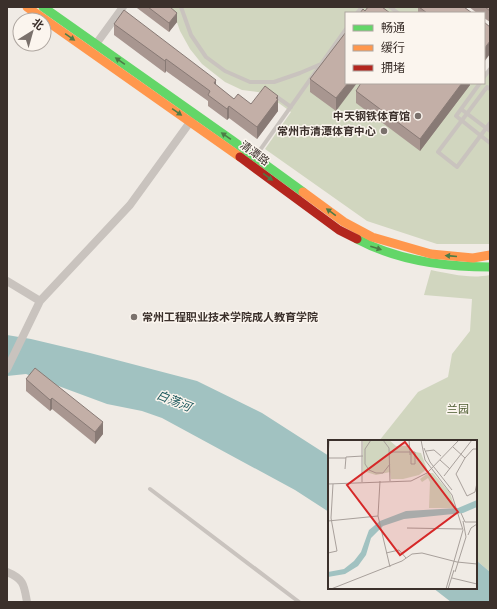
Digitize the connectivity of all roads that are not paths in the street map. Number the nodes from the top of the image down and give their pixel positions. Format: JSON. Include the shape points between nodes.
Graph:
{"nodes":[{"id":1,"x":27,"y":7,"type":"edge"},
{"id":2,"x":42,"y":7,"type":"edge"},
{"id":3,"x":124,"y":7,"type":"edge"},
{"id":4,"x":181,"y":7,"type":"edge"},
{"id":5,"x":345,"y":30,"type":"edge"},
{"id":6,"x":96,"y":44,"type":"junction"},
{"id":7,"x":321,"y":64,"type":"junction"},
{"id":8,"x":256,"y":82,"type":"junction"},
{"id":9,"x":479,"y":84,"type":"edge"},
{"id":10,"x":262,"y":86,"type":"dead end"},
{"id":11,"x":490,"y":89,"type":"edge"},
{"id":12,"x":268,"y":90,"type":"edge"},
{"id":13,"x":291,"y":107,"type":"junction"},
{"id":14,"x":461,"y":109,"type":"junction"},
{"id":15,"x":467,"y":114,"type":"junction"},
{"id":16,"x":193,"y":118,"type":"junction"},
{"id":17,"x":462,"y":121,"type":"junction"},
{"id":18,"x":490,"y":123,"type":"edge"},
{"id":19,"x":488,"y":130,"type":"edge"},
{"id":20,"x":481,"y":135,"type":"junction"},
{"id":21,"x":490,"y":143,"type":"edge"},
{"id":22,"x":255,"y":157,"type":"junction"},
{"id":23,"x":490,"y":255,"type":"edge"},
{"id":24,"x":490,"y":267,"type":"edge"},
{"id":25,"x":7,"y":281,"type":"edge"},
{"id":26,"x":40,"y":300,"type":"junction"},
{"id":27,"x":7,"y":369,"type":"edge"},
{"id":28,"x":150,"y":488,"type":"dead end"},
{"id":29,"x":7,"y":572,"type":"edge"},
{"id":30,"x":27,"y":602,"type":"edge"},
{"id":31,"x":299,"y":602,"type":"edge"}],
"edges":[{"from":1,"to":16,"type":"main road","name":"清潭路","one_way":true},
{"from":2,"to":6,"type":"main road","name":"清潭路"},
{"from":3,"to":6,"type":"street"},
{"from":4,"to":8,"type":"lane","via":[[191,34],[206,57],[225,72]]},
{"from":5,"to":7,"type":"lane"},
{"from":16,"to":6,"type":"main road","name":"清潭路","one_way":true},
{"from":7,"to":8,"type":"lane","via":[[274,82]]},
{"from":7,"to":13,"type":"lane"},
{"from":8,"to":10,"type":"lane"},
{"from":9,"to":14,"type":"lane"},
{"from":11,"to":15,"type":"lane","via":[[488,87]]},
{"from":12,"to":13,"type":"lane"},
{"from":13,"to":22,"type":"lane"},
{"from":14,"to":15,"type":"lane"},
{"from":14,"to":17,"type":"lane","via":[[456,116]]},
{"from":15,"to":17,"type":"lane"},
{"from":15,"to":19,"type":"lane"},
{"from":22,"to":16,"type":"main road","name":"清潭路","one_way":true},
{"from":16,"to":24,"type":"main road","name":"清潭路","one_way":true,"via":[[339,230],[368,245],[439,264]]},
{"from":16,"to":26,"type":"street","via":[[130,205]]},
{"from":17,"to":20,"type":"lane"},
{"from":17,"to":20,"type":"lane","via":[[438,152],[457,167]]},
{"from":18,"to":19,"type":"lane"},
{"from":19,"to":20,"type":"lane"},
{"from":20,"to":21,"type":"lane"},
{"from":23,"to":22,"type":"main road","name":"清潭路","one_way":true,"via":[[473,258],[431,254],[372,237],[344,222]]},
{"from":25,"to":26,"type":"street"},
{"from":26,"to":27,"type":"street"},
{"from":28,"to":31,"type":"lane"},
{"from":29,"to":30,"type":"street","via":[[18,577],[24,585]]}]}
